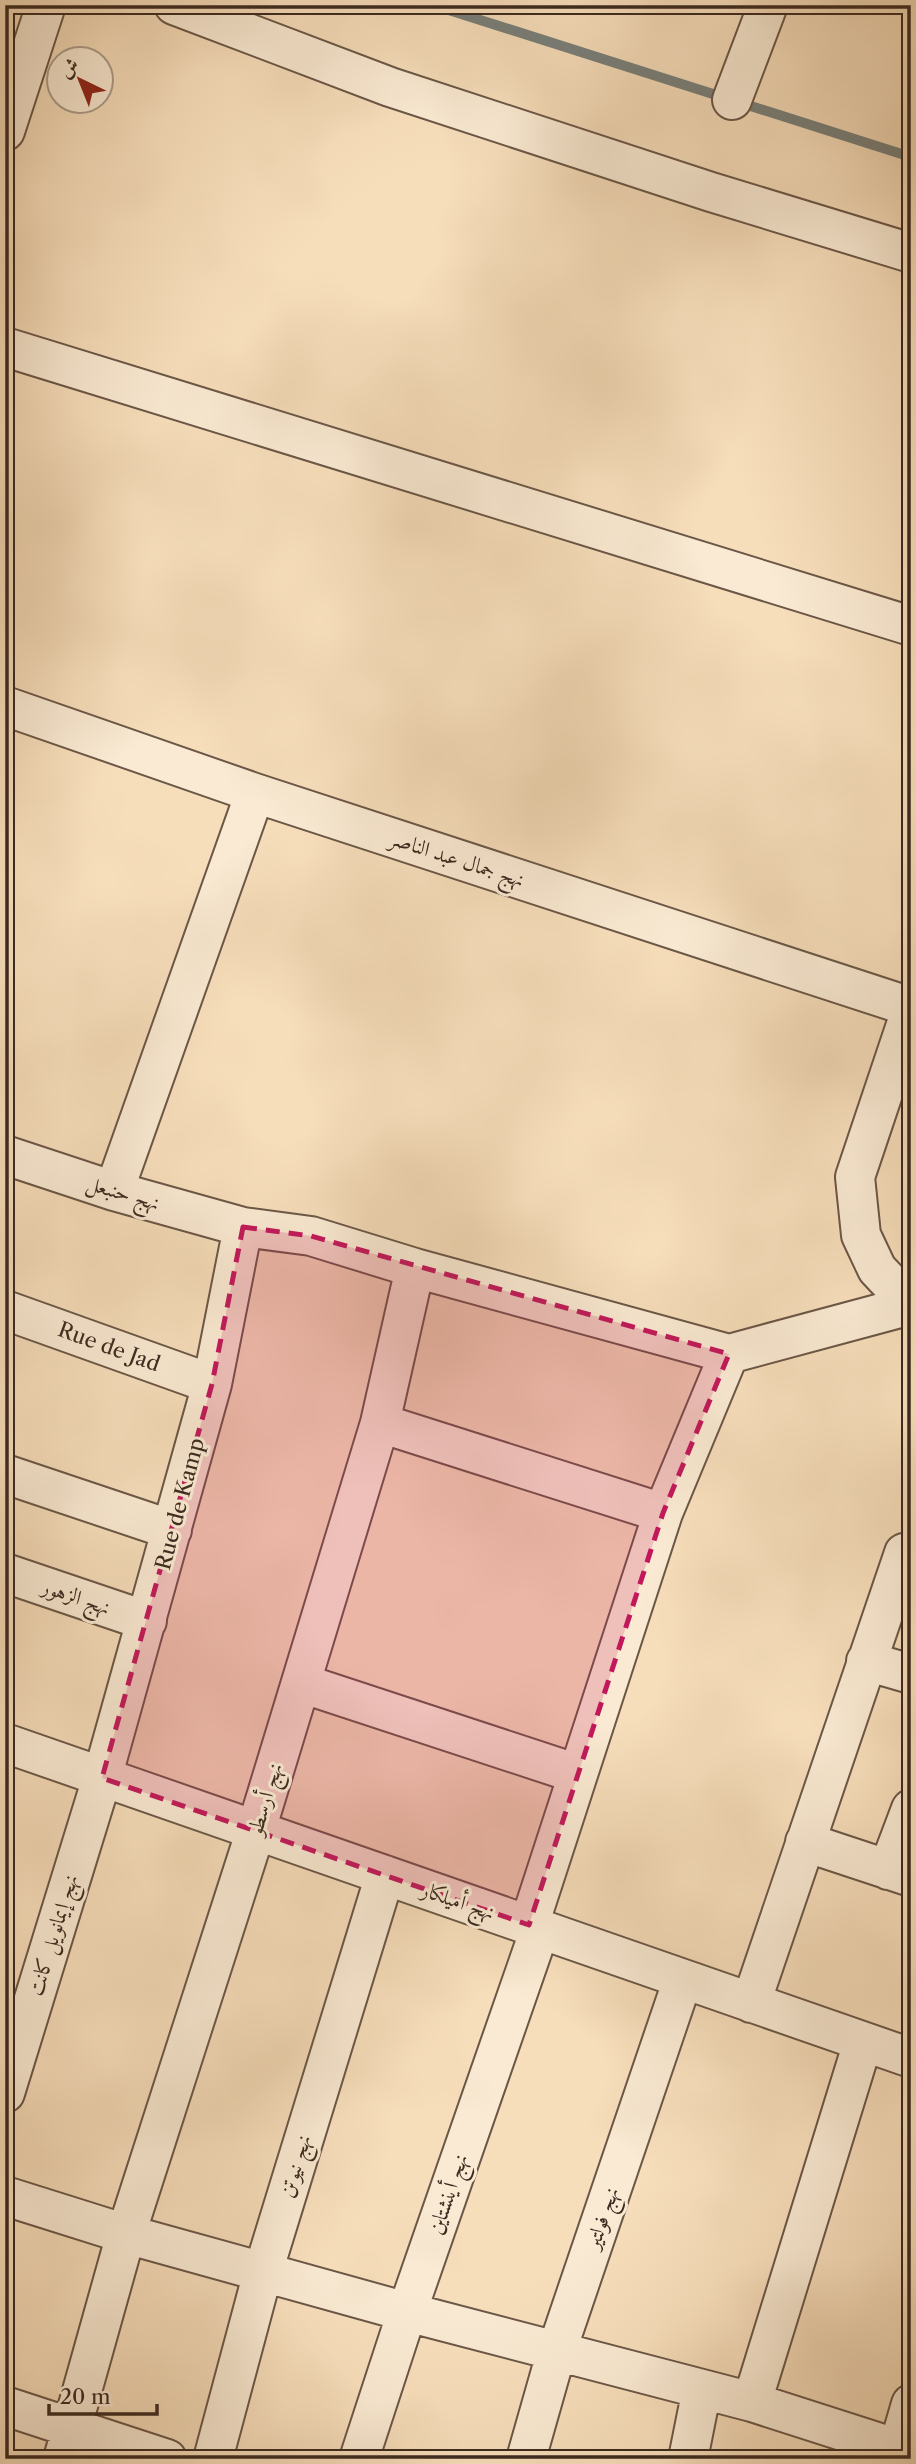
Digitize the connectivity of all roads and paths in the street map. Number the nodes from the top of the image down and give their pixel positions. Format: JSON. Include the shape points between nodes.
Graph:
{"nodes":[{"id":1,"x":46,"y":5,"type":"edge"},
{"id":2,"x":174,"y":5,"type":"edge"},
{"id":3,"x":768,"y":5,"type":"edge"},
{"id":4,"x":732,"y":100,"type":"dead end"},
{"id":5,"x":5,"y":131,"type":"edge"},
{"id":6,"x":911,"y":253,"type":"edge"},
{"id":7,"x":5,"y":346,"type":"edge"},
{"id":8,"x":911,"y":626,"type":"edge"},
{"id":9,"x":5,"y":706,"type":"edge"},
{"id":10,"x":255,"y":793,"type":"junction"},
{"id":11,"x":911,"y":1009,"type":"edge"},
{"id":12,"x":5,"y":1155,"type":"edge"},
{"id":13,"x":114,"y":1191,"type":"junction"},
{"id":14,"x":243,"y":1227,"type":"junction"},
{"id":15,"x":415,"y":1268,"type":"junction"},
{"id":16,"x":911,"y":1305,"type":"edge"},
{"id":17,"x":5,"y":1310,"type":"edge"},
{"id":18,"x":729,"y":1354,"type":"junction"},
{"id":19,"x":212,"y":1384,"type":"junction"},
{"id":20,"x":380,"y":1423,"type":"junction"},
{"id":21,"x":5,"y":1474,"type":"edge"},
{"id":22,"x":663,"y":1513,"type":"junction"},
{"id":23,"x":172,"y":1530,"type":"junction"},
{"id":24,"x":908,"y":1546,"type":"edge"},
{"id":25,"x":5,"y":1573,"type":"edge"},
{"id":26,"x":147,"y":1621,"type":"junction"},
{"id":27,"x":866,"y":1661,"type":"junction"},
{"id":28,"x":911,"y":1674,"type":"edge"},
{"id":29,"x":301,"y":1683,"type":"junction"},
{"id":30,"x":5,"y":1743,"type":"edge"},
{"id":31,"x":578,"y":1774,"type":"junction"},
{"id":32,"x":102,"y":1778,"type":"junction"},
{"id":33,"x":911,"y":1809,"type":"edge"},
{"id":34,"x":256,"y":1830,"type":"junction"},
{"id":35,"x":805,"y":1842,"type":"junction"},
{"id":36,"x":900,"y":1874,"type":"edge"},
{"id":37,"x":384,"y":1875,"type":"junction"},
{"id":38,"x":534,"y":1927,"type":"junction"},
{"id":39,"x":683,"y":1979,"type":"junction"},
{"id":40,"x":751,"y":2003,"type":"junction"},
{"id":41,"x":863,"y":2042,"type":"junction"},
{"id":42,"x":911,"y":2058,"type":"edge"},
{"id":43,"x":5,"y":2093,"type":"edge"},
{"id":44,"x":5,"y":2196,"type":"edge"},
{"id":45,"x":126,"y":2234,"type":"junction"},
{"id":46,"x":263,"y":2272,"type":"junction"},
{"id":47,"x":407,"y":2312,"type":"junction"},
{"id":48,"x":557,"y":2350,"type":"junction"},
{"id":49,"x":702,"y":2389,"type":"junction"},
{"id":50,"x":752,"y":2402,"type":"junction"},
{"id":51,"x":911,"y":2404,"type":"edge"},
{"id":52,"x":5,"y":2406,"type":"edge"},
{"id":53,"x":67,"y":2443,"type":"edge"},
{"id":54,"x":904,"y":2451,"type":"edge"},
{"id":55,"x":167,"y":2459,"type":"edge"},
{"id":56,"x":213,"y":2459,"type":"edge"},
{"id":57,"x":359,"y":2459,"type":"edge"},
{"id":58,"x":526,"y":2459,"type":"edge"},
{"id":59,"x":688,"y":2459,"type":"edge"}],
"edges":[{"from":1,"to":5,"type":"street"},
{"from":2,"to":6,"type":"street","via":[[390,87]]},
{"from":3,"to":4,"type":"street"},
{"from":7,"to":8,"type":"street"},
{"from":9,"to":10,"type":"street","name":"نهج جمال عبد الناصر"},
{"from":10,"to":11,"type":"street","name":"نهج جمال عبد الناصر"},
{"from":10,"to":13,"type":"street"},
{"from":11,"to":16,"type":"street","via":[[855,1177],[861,1235],[877,1269]]},
{"from":12,"to":13,"type":"street","name":"نهج حنبعل"},
{"from":13,"to":14,"type":"street","name":"نهج حنبعل"},
{"from":14,"to":15,"type":"street","name":"نهج حنبعل","via":[[311,1236]]},
{"from":14,"to":19,"type":"street","name":"Rue de Kamp"},
{"from":15,"to":18,"type":"street","name":"نهج حنبعل"},
{"from":15,"to":20,"type":"street","name":"نهج أرسطو"},
{"from":16,"to":18,"type":"street"},
{"from":17,"to":19,"type":"street","name":"Rue de Jad"},
{"from":18,"to":22,"type":"street","name":"نهج أينشتاين"},
{"from":19,"to":23,"type":"street","name":"Rue de Kamp"},
{"from":20,"to":22,"type":"street"},
{"from":20,"to":29,"type":"street","name":"نهج أرسطو"},
{"from":21,"to":23,"type":"street"},
{"from":22,"to":31,"type":"street","name":"نهج أينشتاين"},
{"from":23,"to":26,"type":"street","name":"Rue de Kamp"},
{"from":24,"to":27,"type":"street"},
{"from":25,"to":26,"type":"street","name":"نهج الزهور"},
{"from":26,"to":32,"type":"street","name":"Rue de Kamp"},
{"from":27,"to":28,"type":"street"},
{"from":27,"to":35,"type":"street"},
{"from":29,"to":31,"type":"street"},
{"from":29,"to":34,"type":"street","name":"نهج أرسطو"},
{"from":30,"to":32,"type":"street","name":"نهج أميلكار"},
{"from":31,"to":38,"type":"street","name":"نهج أينشتاين"},
{"from":32,"to":34,"type":"street","name":"نهج أميلكار"},
{"from":32,"to":43,"type":"street","name":"نهج إيمانويل كانت"},
{"from":33,"to":36,"type":"street"},
{"from":34,"to":37,"type":"street","name":"نهج أميلكار"},
{"from":34,"to":45,"type":"street","name":"نهج أرسطو"},
{"from":35,"to":36,"type":"street"},
{"from":35,"to":40,"type":"street"},
{"from":37,"to":38,"type":"street","name":"نهج أميلكار"},
{"from":37,"to":46,"type":"street","name":"نهج نيوتن"},
{"from":38,"to":39,"type":"street","name":"نهج أميلكار"},
{"from":38,"to":47,"type":"street","name":"نهج أينشتاين"},
{"from":39,"to":40,"type":"street","name":"نهج أميلكار"},
{"from":39,"to":48,"type":"street","name":"نهج فولتير"},
{"from":40,"to":41,"type":"street","name":"نهج أميلكار"},
{"from":41,"to":42,"type":"street","name":"نهج أميلكار"},
{"from":41,"to":50,"type":"street"},
{"from":44,"to":45,"type":"street"},
{"from":45,"to":46,"type":"street"},
{"from":45,"to":53,"type":"street","name":"نهج أرسطو"},
{"from":46,"to":47,"type":"street"},
{"from":46,"to":56,"type":"street","name":"نهج نيوتن"},
{"from":47,"to":48,"type":"street"},
{"from":47,"to":57,"type":"street","name":"نهج أينشتاين"},
{"from":48,"to":49,"type":"street"},
{"from":48,"to":58,"type":"street","name":"نهج فولتير"},
{"from":49,"to":50,"type":"street"},
{"from":49,"to":59,"type":"street"},
{"from":50,"to":54,"type":"street"},
{"from":51,"to":54,"type":"street"},
{"from":52,"to":53,"type":"street"},
{"from":53,"to":55,"type":"street"}]}
